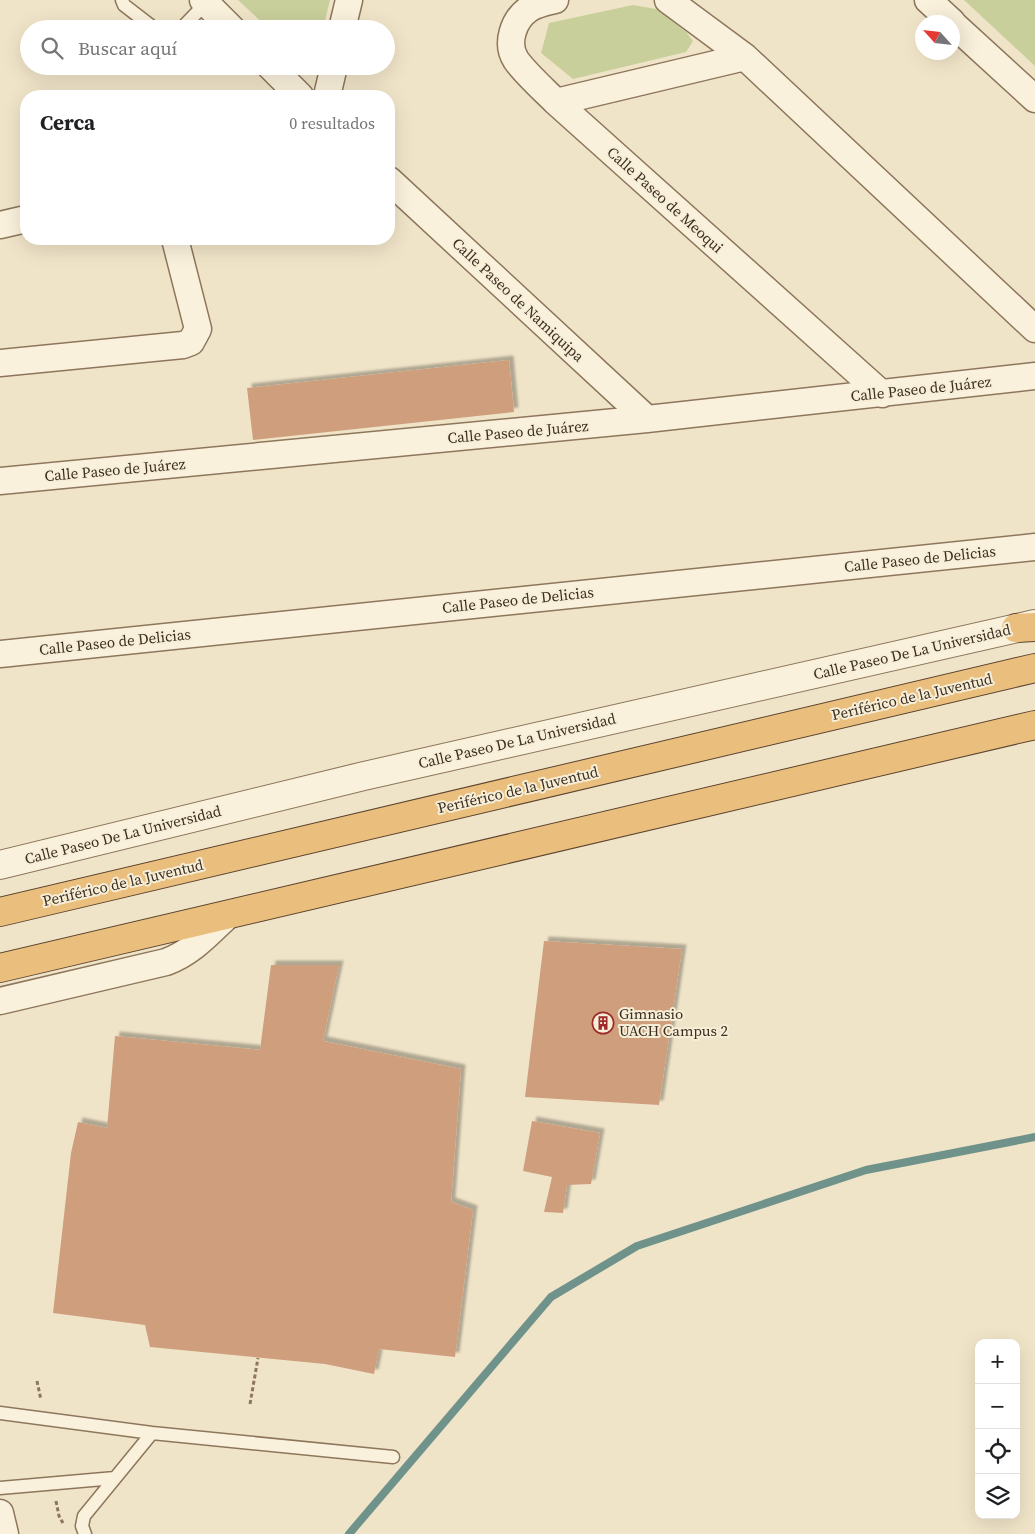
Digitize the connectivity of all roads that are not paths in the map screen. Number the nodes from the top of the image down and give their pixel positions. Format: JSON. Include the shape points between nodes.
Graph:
{"nodes":[{"id":1,"x":122,"y":0,"type":"edge"},
{"id":2,"x":349,"y":0,"type":"edge"},
{"id":3,"x":554,"y":0,"type":"edge"},
{"id":4,"x":668,"y":0,"type":"edge"},
{"id":5,"x":928,"y":0,"type":"edge"},
{"id":6,"x":204,"y":2,"type":"edge"},
{"id":7,"x":944,"y":15,"type":"edge"},
{"id":8,"x":143,"y":20,"type":"edge"},
{"id":9,"x":189,"y":20,"type":"edge"},
{"id":10,"x":223,"y":20,"type":"edge"},
{"id":11,"x":344,"y":20,"type":"edge"},
{"id":12,"x":960,"y":30,"type":"edge"},
{"id":13,"x":745,"y":57,"type":"junction"},
{"id":14,"x":279,"y":75,"type":"edge"},
{"id":15,"x":332,"y":75,"type":"edge"},
{"id":16,"x":294,"y":90,"type":"edge"},
{"id":17,"x":328,"y":90,"type":"edge"},
{"id":18,"x":1035,"y":99,"type":"edge"},
{"id":19,"x":556,"y":102,"type":"junction"},
{"id":20,"x":395,"y":186,"type":"edge"},
{"id":21,"x":20,"y":220,"type":"edge"},
{"id":22,"x":0,"y":225,"type":"edge"},
{"id":23,"x":177,"y":245,"type":"edge"},
{"id":24,"x":1035,"y":329,"type":"edge"},
{"id":25,"x":0,"y":361,"type":"edge"},
{"id":26,"x":1035,"y":376,"type":"edge"},
{"id":27,"x":882,"y":394,"type":"junction"},
{"id":28,"x":647,"y":419,"type":"junction"},
{"id":29,"x":0,"y":481,"type":"edge"},
{"id":30,"x":1035,"y":547,"type":"edge"},
{"id":31,"x":1029,"y":626,"type":"edge"},
{"id":32,"x":0,"y":654,"type":"edge"},
{"id":33,"x":1035,"y":668,"type":"edge"},
{"id":34,"x":1035,"y":725,"type":"edge"},
{"id":35,"x":0,"y":865,"type":"edge"},
{"id":36,"x":0,"y":912,"type":"edge"},
{"id":37,"x":227,"y":916,"type":"junction"},
{"id":38,"x":0,"y":968,"type":"edge"},
{"id":39,"x":0,"y":1002,"type":"edge"},
{"id":40,"x":0,"y":1413,"type":"edge"},
{"id":41,"x":152,"y":1433,"type":"junction"},
{"id":42,"x":393,"y":1458,"type":"dead end"},
{"id":43,"x":115,"y":1478,"type":"junction"},
{"id":44,"x":0,"y":1488,"type":"edge"},
{"id":45,"x":0,"y":1513,"type":"edge"},
{"id":46,"x":5,"y":1534,"type":"edge"},
{"id":47,"x":85,"y":1534,"type":"edge"}],
"edges":[{"from":1,"to":8,"type":"lane"},
{"from":2,"to":11,"type":"street"},
{"from":3,"to":19,"type":"street","name":"Calle Paseo de Meoqui","via":[[531,7],[522,14],[511,35],[511,48],[516,59]]},
{"from":4,"to":13,"type":"street"},
{"from":5,"to":7,"type":"street"},
{"from":6,"to":9,"type":"lane"},
{"from":6,"to":10,"type":"street"},
{"from":12,"to":18,"type":"street"},
{"from":13,"to":19,"type":"street"},
{"from":13,"to":24,"type":"street"},
{"from":14,"to":16,"type":"street"},
{"from":15,"to":17,"type":"street"},
{"from":19,"to":27,"type":"street","name":"Calle Paseo de Meoqui"},
{"from":20,"to":28,"type":"street","name":"Calle Paseo de Namiquipa"},
{"from":21,"to":22,"type":"street"},
{"from":23,"to":25,"type":"street","via":[[198,329],[191,342]]},
{"from":26,"to":27,"type":"street","name":"Calle Paseo de Juárez"},
{"from":27,"to":28,"type":"street","name":"Calle Paseo de Juárez"},
{"from":28,"to":29,"type":"street","name":"Calle Paseo de Juárez"},
{"from":30,"to":32,"type":"street","name":"Calle Paseo de Delicias"},
{"from":31,"to":35,"type":"street","name":"Calle Paseo De La Universidad","via":[[364,776]]},
{"from":33,"to":36,"type":"highway","name":"Periférico de la Juventud"},
{"from":34,"to":37,"type":"highway"},
{"from":37,"to":38,"type":"highway"},
{"from":37,"to":39,"type":"street","via":[[194,948],[178,958]]},
{"from":40,"to":41,"type":"lane"},
{"from":41,"to":42,"type":"lane"},
{"from":41,"to":43,"type":"lane"},
{"from":43,"to":44,"type":"lane"},
{"from":43,"to":47,"type":"lane","via":[[84,1516],[82,1526]]},
{"from":45,"to":46,"type":"street"}]}
